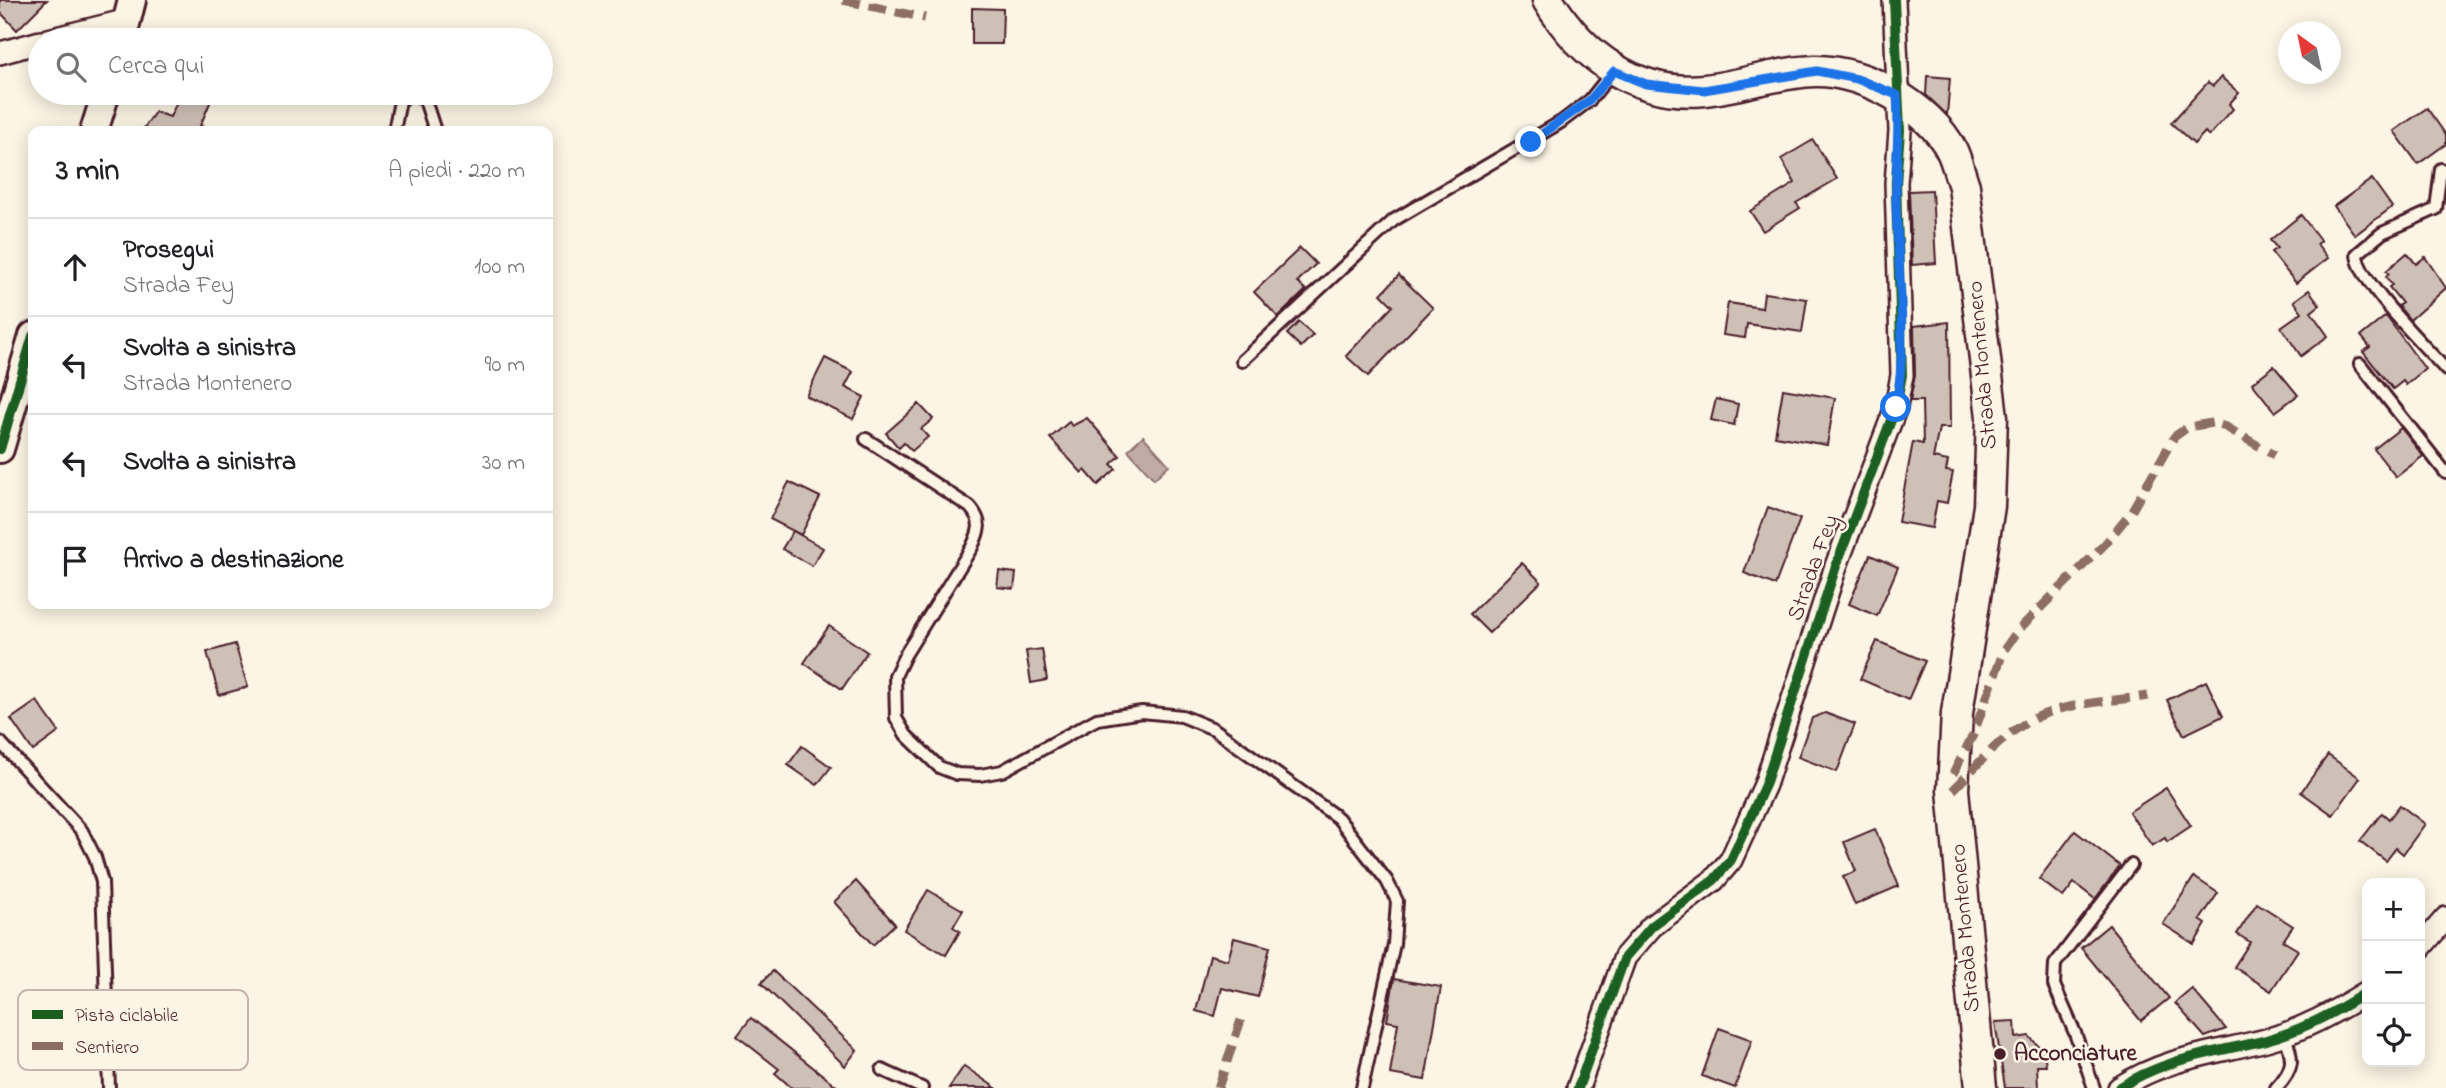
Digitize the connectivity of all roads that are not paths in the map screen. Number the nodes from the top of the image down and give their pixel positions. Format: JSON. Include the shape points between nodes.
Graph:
{"nodes":[{"id":1,"x":1548,"y":0,"type":"edge"},
{"id":2,"x":1894,"y":0,"type":"edge"},
{"id":3,"x":127,"y":20,"type":"edge"},
{"id":4,"x":95,"y":28,"type":"edge"},
{"id":5,"x":28,"y":45,"type":"edge"},
{"id":6,"x":0,"y":53,"type":"edge"},
{"id":7,"x":1614,"y":71,"type":"junction"},
{"id":8,"x":1897,"y":95,"type":"junction"},
{"id":9,"x":102,"y":105,"type":"edge"},
{"id":10,"x":399,"y":105,"type":"edge"},
{"id":11,"x":427,"y":105,"type":"edge"},
{"id":12,"x":96,"y":126,"type":"edge"},
{"id":13,"x":395,"y":126,"type":"edge"},
{"id":14,"x":433,"y":126,"type":"edge"},
{"id":15,"x":2441,"y":169,"type":"dead end"},
{"id":16,"x":28,"y":353,"type":"edge"},
{"id":17,"x":1242,"y":361,"type":"dead end"},
{"id":18,"x":2360,"y":364,"type":"dead end"},
{"id":19,"x":2446,"y":370,"type":"edge"},
{"id":20,"x":866,"y":439,"type":"dead end"},
{"id":21,"x":0,"y":449,"type":"edge"},
{"id":22,"x":2446,"y":473,"type":"edge"},
{"id":23,"x":0,"y":742,"type":"edge"},
{"id":24,"x":2132,"y":865,"type":"dead end"},
{"id":25,"x":2446,"y":918,"type":"edge"},
{"id":26,"x":2425,"y":942,"type":"edge"},
{"id":27,"x":106,"y":990,"type":"edge"},
{"id":28,"x":2362,"y":995,"type":"edge"},
{"id":29,"x":2284,"y":1034,"type":"junction"},
{"id":30,"x":108,"y":1070,"type":"edge"},
{"id":31,"x":881,"y":1070,"type":"dead end"},
{"id":32,"x":109,"y":1088,"type":"edge"},
{"id":33,"x":922,"y":1088,"type":"edge"},
{"id":34,"x":1362,"y":1088,"type":"edge"},
{"id":35,"x":1578,"y":1088,"type":"edge"},
{"id":36,"x":1981,"y":1088,"type":"edge"},
{"id":37,"x":2094,"y":1088,"type":"edge"},
{"id":38,"x":2119,"y":1088,"type":"edge"},
{"id":39,"x":2276,"y":1088,"type":"edge"}],
"edges":[{"from":1,"to":7,"type":"main road","name":"Strada Montenero","via":[[1565,28]]},
{"from":2,"to":8,"type":"street","name":"Strada Fey"},
{"from":3,"to":4,"type":"street"},
{"from":5,"to":6,"type":"street"},
{"from":7,"to":8,"type":"main road","name":"Strada Montenero","via":[[1646,84],[1704,90],[1817,71],[1857,79]]},
{"from":7,"to":17,"type":"lane","via":[[1590,100],[1561,122],[1378,233]]},
{"from":8,"to":35,"type":"street","name":"Strada Fey","via":[[1902,375],[1896,407],[1809,643],[1765,785],[1731,860],[1714,880],[1652,926],[1625,957]]},
{"from":8,"to":36,"type":"main road","name":"Strada Montenero","via":[[1937,129],[1952,152],[1964,187],[1992,417],[1989,506],[1957,713],[1953,774]]},
{"from":9,"to":12,"type":"street"},
{"from":10,"to":13,"type":"lane"},
{"from":11,"to":14,"type":"lane"},
{"from":15,"to":19,"type":"lane","via":[[2436,209],[2382,233],[2357,254],[2357,264]]},
{"from":16,"to":21,"type":"street"},
{"from":18,"to":22,"type":"lane"},
{"from":20,"to":34,"type":"lane","via":[[970,507],[979,518],[980,530],[972,547],[895,676],[896,718],[906,735],[939,768],[980,775],[1002,771],[1077,729],[1117,714],[1182,716],[1214,729],[1338,818],[1397,901],[1394,944]]},
{"from":23,"to":27,"type":"lane","via":[[82,831],[95,857],[102,882]]},
{"from":24,"to":37,"type":"lane","via":[[2055,964],[2054,985]]},
{"from":25,"to":26,"type":"street"},
{"from":28,"to":29,"type":"street"},
{"from":29,"to":38,"type":"street","via":[[2179,1059]]},
{"from":29,"to":39,"type":"lane","via":[[2294,1058],[2287,1077]]},
{"from":30,"to":32,"type":"lane"},
{"from":31,"to":33,"type":"lane"}]}
